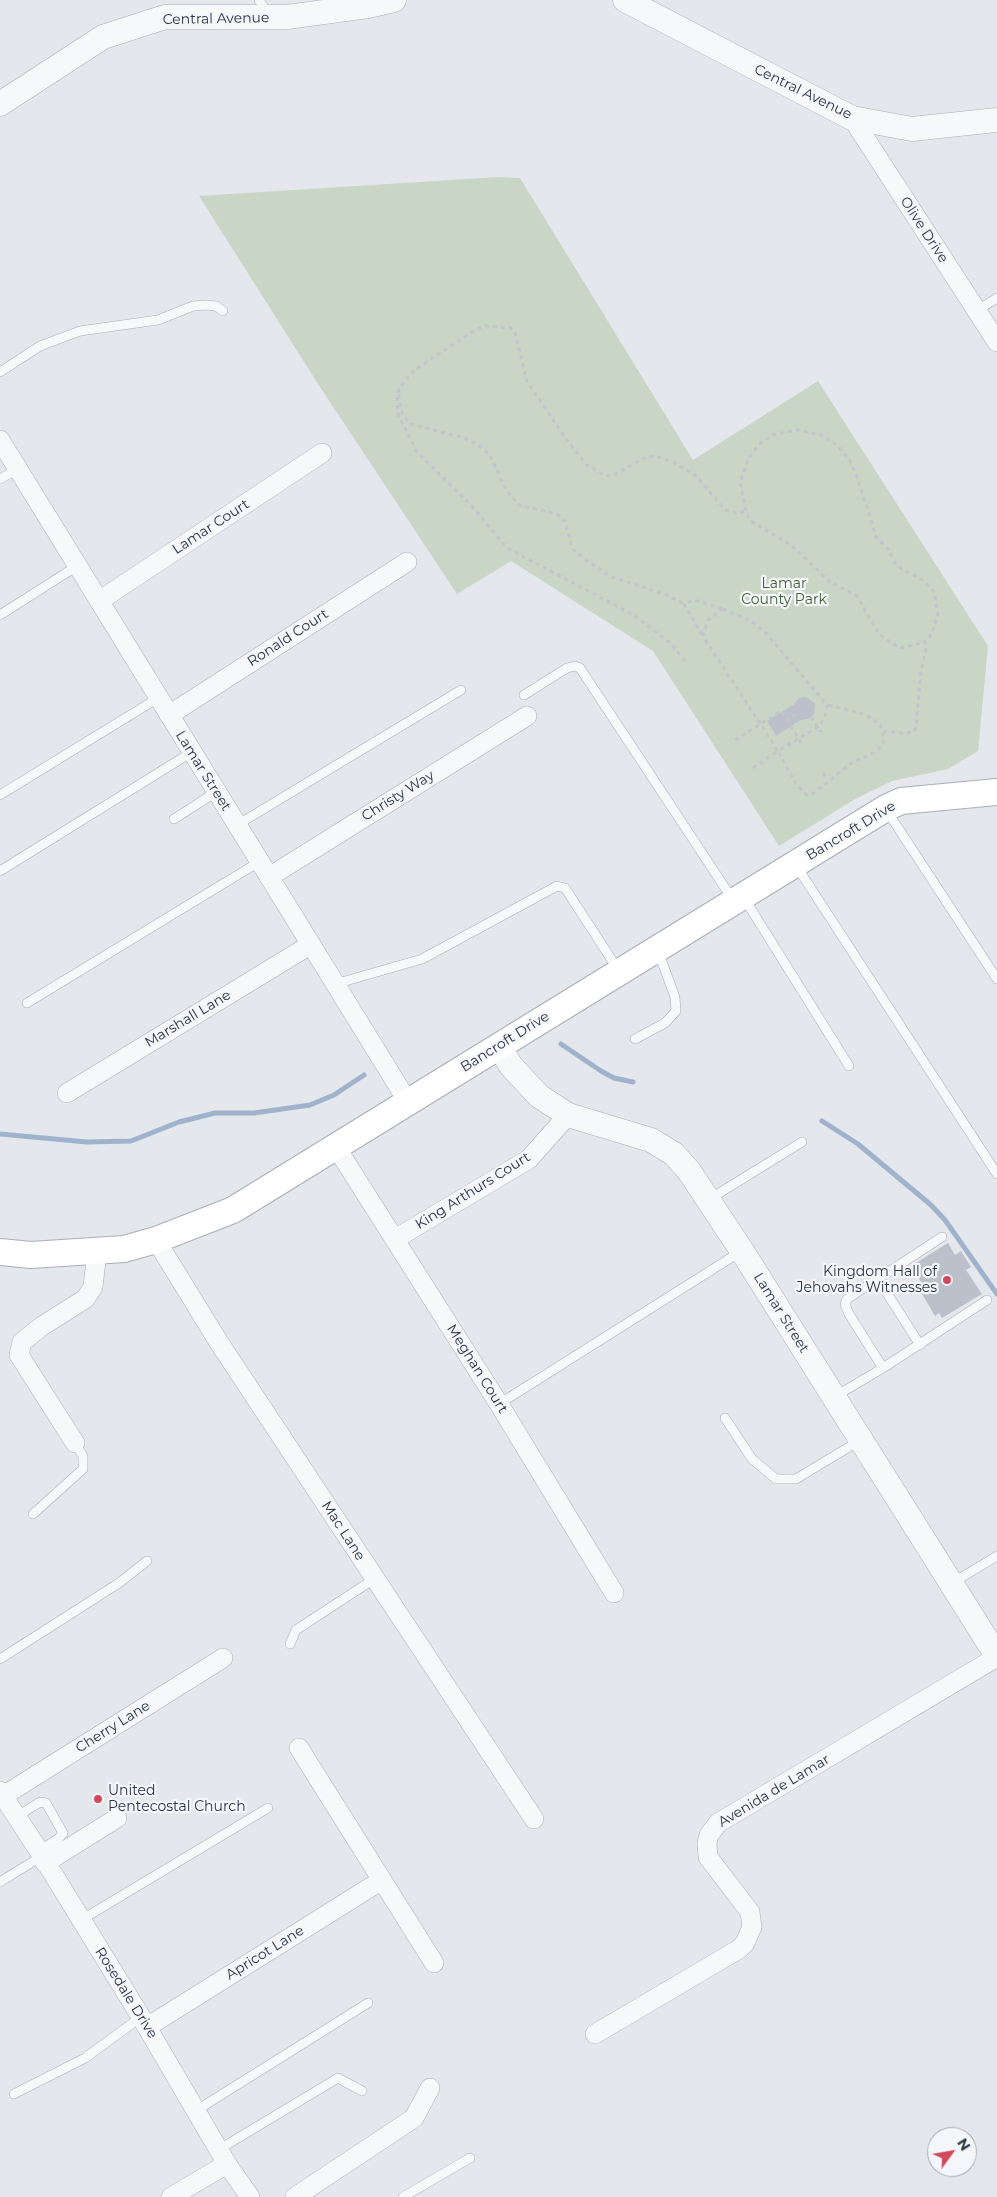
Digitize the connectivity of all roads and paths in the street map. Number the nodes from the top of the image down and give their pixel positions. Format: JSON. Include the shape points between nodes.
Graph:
{"nodes":[{"id":1,"x":394,"y":0,"type":"edge"},
{"id":2,"x":625,"y":0,"type":"edge"},
{"id":3,"x":265,"y":9,"type":"edge"},
{"id":4,"x":0,"y":104,"type":"edge"},
{"id":5,"x":852,"y":118,"type":"junction"},
{"id":6,"x":997,"y":120,"type":"edge"},
{"id":7,"x":997,"y":298,"type":"edge"},
{"id":8,"x":223,"y":311,"type":"dead end"},
{"id":9,"x":976,"y":311,"type":"junction"},
{"id":10,"x":997,"y":342,"type":"edge"},
{"id":11,"x":0,"y":372,"type":"edge"},
{"id":12,"x":399,"y":388,"type":"junction"},
{"id":13,"x":0,"y":440,"type":"edge"},
{"id":14,"x":322,"y":453,"type":"dead end"},
{"id":15,"x":18,"y":468,"type":"junction"},
{"id":16,"x":0,"y":479,"type":"edge"},
{"id":17,"x":745,"y":511,"type":"junction"},
{"id":18,"x":407,"y":562,"type":"dead end"},
{"id":19,"x":77,"y":566,"type":"junction"},
{"id":20,"x":99,"y":601,"type":"junction"},
{"id":21,"x":684,"y":604,"type":"junction"},
{"id":22,"x":723,"y":609,"type":"junction"},
{"id":23,"x":0,"y":615,"type":"edge"},
{"id":24,"x":704,"y":638,"type":"junction"},
{"id":25,"x":925,"y":642,"type":"junction"},
{"id":26,"x":685,"y":661,"type":"dead end"},
{"id":27,"x":461,"y":690,"type":"dead end"},
{"id":28,"x":524,"y":695,"type":"dead end"},
{"id":29,"x":158,"y":698,"type":"junction"},
{"id":30,"x":827,"y":705,"type":"junction"},
{"id":31,"x":795,"y":714,"type":"dead end"},
{"id":32,"x":168,"y":715,"type":"junction"},
{"id":33,"x":527,"y":716,"type":"dead end"},
{"id":34,"x":811,"y":717,"type":"dead end"},
{"id":35,"x":786,"y":720,"type":"junction"},
{"id":36,"x":760,"y":724,"type":"junction"},
{"id":37,"x":818,"y":727,"type":"junction"},
{"id":38,"x":883,"y":731,"type":"junction"},
{"id":39,"x":820,"y":732,"type":"dead end"},
{"id":40,"x":799,"y":738,"type":"junction"},
{"id":41,"x":735,"y":740,"type":"dead end"},
{"id":42,"x":802,"y":744,"type":"dead end"},
{"id":43,"x":778,"y":751,"type":"junction"},
{"id":44,"x":192,"y":752,"type":"junction"},
{"id":45,"x":753,"y":768,"type":"dead end"},
{"id":46,"x":823,"y":773,"type":"dead end"},
{"id":47,"x":827,"y":780,"type":"junction"},
{"id":48,"x":216,"y":792,"type":"junction"},
{"id":49,"x":997,"y":792,"type":"edge"},
{"id":50,"x":0,"y":794,"type":"edge"},
{"id":51,"x":886,"y":808,"type":"junction"},
{"id":52,"x":174,"y":819,"type":"dead end"},
{"id":53,"x":237,"y":825,"type":"junction"},
{"id":54,"x":795,"y":865,"type":"junction"},
{"id":55,"x":264,"y":869,"type":"junction"},
{"id":56,"x":0,"y":871,"type":"edge"},
{"id":57,"x":739,"y":900,"type":"junction"},
{"id":58,"x":310,"y":945,"type":"junction"},
{"id":59,"x":657,"y":948,"type":"junction"},
{"id":60,"x":620,"y":972,"type":"junction"},
{"id":61,"x":997,"y":979,"type":"edge"},
{"id":62,"x":335,"y":984,"type":"junction"},
{"id":63,"x":27,"y":1003,"type":"dead end"},
{"id":64,"x":635,"y":1038,"type":"dead end"},
{"id":65,"x":499,"y":1046,"type":"junction"},
{"id":66,"x":849,"y":1066,"type":"dead end"},
{"id":67,"x":67,"y":1093,"type":"dead end"},
{"id":68,"x":408,"y":1102,"type":"junction"},
{"id":69,"x":568,"y":1115,"type":"junction"},
{"id":70,"x":802,"y":1142,"type":"dead end"},
{"id":71,"x":336,"y":1147,"type":"junction"},
{"id":72,"x":997,"y":1174,"type":"edge"},
{"id":73,"x":708,"y":1200,"type":"junction"},
{"id":74,"x":942,"y":1237,"type":"dead end"},
{"id":75,"x":395,"y":1239,"type":"junction"},
{"id":76,"x":156,"y":1240,"type":"junction"},
{"id":77,"x":742,"y":1251,"type":"junction"},
{"id":78,"x":0,"y":1252,"type":"edge"},
{"id":79,"x":97,"y":1252,"type":"junction"},
{"id":80,"x":878,"y":1278,"type":"junction"},
{"id":81,"x":987,"y":1300,"type":"dead end"},
{"id":82,"x":920,"y":1345,"type":"junction"},
{"id":83,"x":883,"y":1368,"type":"junction"},
{"id":84,"x":834,"y":1397,"type":"junction"},
{"id":85,"x":499,"y":1404,"type":"junction"},
{"id":86,"x":725,"y":1418,"type":"dead end"},
{"id":87,"x":861,"y":1440,"type":"junction"},
{"id":88,"x":75,"y":1443,"type":"joint"},
{"id":89,"x":33,"y":1514,"type":"dead end"},
{"id":90,"x":997,"y":1556,"type":"edge"},
{"id":91,"x":147,"y":1561,"type":"dead end"},
{"id":92,"x":374,"y":1579,"type":"junction"},
{"id":93,"x":951,"y":1584,"type":"junction"},
{"id":94,"x":614,"y":1593,"type":"dead end"},
{"id":95,"x":290,"y":1644,"type":"dead end"},
{"id":96,"x":997,"y":1656,"type":"edge"},
{"id":97,"x":223,"y":1658,"type":"dead end"},
{"id":98,"x":0,"y":1659,"type":"edge"},
{"id":99,"x":300,"y":1748,"type":"dead end"},
{"id":100,"x":1,"y":1793,"type":"edge"},
{"id":101,"x":268,"y":1808,"type":"dead end"},
{"id":102,"x":16,"y":1817,"type":"junction"},
{"id":103,"x":117,"y":1818,"type":"dead end"},
{"id":104,"x":534,"y":1819,"type":"dead end"},
{"id":105,"x":42,"y":1856,"type":"junction"},
{"id":106,"x":382,"y":1880,"type":"junction"},
{"id":107,"x":0,"y":1882,"type":"edge"},
{"id":108,"x":81,"y":1920,"type":"junction"},
{"id":109,"x":434,"y":1963,"type":"dead end"},
{"id":110,"x":368,"y":2003,"type":"dead end"},
{"id":111,"x":144,"y":2022,"type":"junction"},
{"id":112,"x":595,"y":2034,"type":"dead end"},
{"id":113,"x":430,"y":2088,"type":"dead end"},
{"id":114,"x":362,"y":2091,"type":"dead end"},
{"id":115,"x":14,"y":2094,"type":"dead end"},
{"id":116,"x":197,"y":2110,"type":"junction"},
{"id":117,"x":222,"y":2157,"type":"junction"},
{"id":118,"x":470,"y":2158,"type":"dead end"},
{"id":119,"x":171,"y":2197,"type":"edge"},
{"id":120,"x":250,"y":2197,"type":"edge"},
{"id":121,"x":295,"y":2197,"type":"edge"},
{"id":122,"x":403,"y":2197,"type":"edge"}],
"edges":[{"from":1,"to":3,"type":"street","name":"Central Avenue","via":[[368,6]]},
{"from":2,"to":5,"type":"street","name":"Central Avenue"},
{"from":3,"to":4,"type":"street","name":"Central Avenue","via":[[165,17],[110,34]]},
{"from":5,"to":6,"type":"street","name":"Central Avenue","via":[[912,129]]},
{"from":5,"to":9,"type":"street","name":"Olive Drive"},
{"from":7,"to":9,"type":"lane"},
{"from":8,"to":11,"type":"lane","via":[[206,304],[158,320],[80,331],[40,346]]},
{"from":9,"to":10,"type":"street","name":"Olive Drive"},
{"from":12,"to":17,"type":"path","via":[[414,370],[474,331],[485,326],[511,328],[515,332],[527,382],[587,465],[612,476],[644,458],[656,456],[695,475],[725,510]]},
{"from":12,"to":21,"type":"path","via":[[403,416],[411,424],[477,444],[490,455],[506,490],[519,505],[549,511],[565,521],[572,548],[584,559],[612,577]]},
{"from":12,"to":26,"type":"path","via":[[398,414],[417,452],[507,548],[632,614],[669,642]]},
{"from":13,"to":15,"type":"street","name":"Lamar Street"},
{"from":14,"to":20,"type":"street","name":"Lamar Court"},
{"from":15,"to":16,"type":"lane"},
{"from":15,"to":19,"type":"street","name":"Lamar Street"},
{"from":17,"to":25,"type":"path","via":[[751,521],[791,544],[830,582],[857,596],[878,633],[887,640],[900,648]]},
{"from":17,"to":25,"type":"path","via":[[740,483],[748,456],[761,443],[773,435],[797,430],[832,440],[850,461],[876,536],[897,566],[924,581],[934,592],[938,613],[932,634]]},
{"from":18,"to":32,"type":"street","name":"Ronald Court"},
{"from":19,"to":20,"type":"street","name":"Lamar Street"},
{"from":19,"to":23,"type":"lane"},
{"from":20,"to":29,"type":"street","name":"Lamar Street"},
{"from":21,"to":22,"type":"path","via":[[694,600]]},
{"from":21,"to":24,"type":"path"},
{"from":22,"to":24,"type":"path","via":[[708,620]]},
{"from":22,"to":30,"type":"path","via":[[751,621],[765,632]]},
{"from":24,"to":36,"type":"path"},
{"from":25,"to":38,"type":"path","via":[[914,732]]},
{"from":27,"to":53,"type":"lane"},
{"from":28,"to":57,"type":"lane","via":[[567,668],[580,668]]},
{"from":29,"to":32,"type":"street","name":"Lamar Street"},
{"from":29,"to":50,"type":"lane"},
{"from":30,"to":37,"type":"path","via":[[825,717]]},
{"from":30,"to":38,"type":"path","via":[[865,714]]},
{"from":31,"to":35,"type":"path"},
{"from":32,"to":44,"type":"street","name":"Lamar Street"},
{"from":33,"to":55,"type":"street","name":"Christy Way"},
{"from":34,"to":37,"type":"path"},
{"from":35,"to":36,"type":"path","via":[[781,711]]},
{"from":35,"to":40,"type":"path"},
{"from":36,"to":41,"type":"path"},
{"from":36,"to":43,"type":"path"},
{"from":37,"to":39,"type":"path"},
{"from":37,"to":40,"type":"path"},
{"from":38,"to":47,"type":"path","via":[[884,742],[877,751]]},
{"from":40,"to":42,"type":"path"},
{"from":40,"to":43,"type":"path"},
{"from":43,"to":45,"type":"path"},
{"from":43,"to":47,"type":"path","via":[[796,784],[807,795],[814,793]]},
{"from":44,"to":48,"type":"street","name":"Lamar Street"},
{"from":44,"to":56,"type":"lane"},
{"from":46,"to":47,"type":"path"},
{"from":48,"to":52,"type":"lane"},
{"from":48,"to":53,"type":"street","name":"Lamar Street"},
{"from":49,"to":51,"type":"main road","name":"Bancroft Drive","via":[[901,801]]},
{"from":51,"to":54,"type":"main road","name":"Bancroft Drive"},
{"from":51,"to":61,"type":"lane"},
{"from":53,"to":55,"type":"street","name":"Lamar Street"},
{"from":54,"to":57,"type":"main road","name":"Bancroft Drive"},
{"from":54,"to":72,"type":"lane"},
{"from":55,"to":58,"type":"street","name":"Lamar Street"},
{"from":55,"to":63,"type":"lane"},
{"from":57,"to":59,"type":"main road","name":"Bancroft Drive"},
{"from":57,"to":66,"type":"lane"},
{"from":58,"to":62,"type":"street","name":"Lamar Street"},
{"from":58,"to":67,"type":"street","name":"Marshall Lane"},
{"from":59,"to":60,"type":"main road","name":"Bancroft Drive"},
{"from":59,"to":64,"type":"lane","via":[[675,997],[676,1011],[666,1023]]},
{"from":60,"to":62,"type":"lane","via":[[565,888],[557,886],[422,959]]},
{"from":60,"to":65,"type":"main road","name":"Bancroft Drive"},
{"from":62,"to":68,"type":"street","name":"Lamar Street"},
{"from":65,"to":68,"type":"main road","name":"Bancroft Drive"},
{"from":65,"to":69,"type":"street","name":"Lamar Street","via":[[511,1066],[539,1096]]},
{"from":68,"to":71,"type":"main road","name":"Bancroft Drive"},
{"from":69,"to":73,"type":"street","name":"Lamar Street","via":[[654,1141],[674,1154]]},
{"from":69,"to":75,"type":"street","name":"King Arthurs Court","via":[[529,1159]]},
{"from":70,"to":73,"type":"lane"},
{"from":71,"to":75,"type":"street","name":"Meghan Court"},
{"from":71,"to":76,"type":"main road","name":"Bancroft Drive","via":[[233,1210]]},
{"from":73,"to":77,"type":"street","name":"Lamar Street"},
{"from":74,"to":80,"type":"lane"},
{"from":75,"to":85,"type":"street","name":"Meghan Court"},
{"from":76,"to":79,"type":"main road","name":"Bancroft Drive"},
{"from":76,"to":92,"type":"street","name":"Mac Lane"},
{"from":77,"to":84,"type":"street","name":"Lamar Street"},
{"from":77,"to":85,"type":"lane"},
{"from":78,"to":79,"type":"main road","name":"Bancroft Drive","via":[[31,1255]]},
{"from":79,"to":88,"type":"street","via":[[93,1287],[85,1299],[22,1342],[19,1355]]},
{"from":80,"to":82,"type":"lane"},
{"from":80,"to":83,"type":"lane","via":[[847,1299],[845,1304]]},
{"from":81,"to":82,"type":"lane"},
{"from":82,"to":83,"type":"lane"},
{"from":83,"to":84,"type":"lane"},
{"from":84,"to":87,"type":"street","name":"Lamar Street"},
{"from":85,"to":94,"type":"street","name":"Meghan Court"},
{"from":86,"to":87,"type":"lane","via":[[752,1459],[776,1479],[796,1479]]},
{"from":87,"to":93,"type":"street","name":"Lamar Street"},
{"from":88,"to":89,"type":"lane","via":[[83,1456],[83,1469]]},
{"from":90,"to":93,"type":"lane"},
{"from":91,"to":98,"type":"lane","via":[[119,1583]]},
{"from":92,"to":95,"type":"lane","via":[[296,1630]]},
{"from":92,"to":104,"type":"street","name":"Mac Lane"},
{"from":93,"to":96,"type":"street","name":"Lamar Street"},
{"from":96,"to":112,"type":"street","name":"Avenida de Lamar","via":[[718,1823],[707,1842],[708,1858],[750,1912],[752,1927],[745,1943]]},
{"from":97,"to":100,"type":"street","name":"Cherry Lane"},
{"from":99,"to":106,"type":"street"},
{"from":100,"to":102,"type":"street","name":"Rosedale Drive"},
{"from":101,"to":108,"type":"lane"},
{"from":102,"to":105,"type":"street","name":"Rosedale Drive"},
{"from":102,"to":105,"type":"lane","via":[[40,1802],[46,1803],[58,1820],[63,1833]]},
{"from":103,"to":105,"type":"street"},
{"from":105,"to":107,"type":"lane"},
{"from":105,"to":108,"type":"street","name":"Rosedale Drive"},
{"from":106,"to":109,"type":"street"},
{"from":106,"to":111,"type":"street","name":"Apricot Lane"},
{"from":108,"to":111,"type":"street","name":"Rosedale Drive"},
{"from":110,"to":116,"type":"lane"},
{"from":111,"to":115,"type":"lane","via":[[85,2058]]},
{"from":111,"to":116,"type":"street","name":"Rosedale Drive"},
{"from":113,"to":121,"type":"street","via":[[414,2118]]},
{"from":114,"to":117,"type":"lane","via":[[338,2078]]},
{"from":116,"to":117,"type":"street","name":"Rosedale Drive"},
{"from":117,"to":119,"type":"street"},
{"from":117,"to":120,"type":"street","name":"Rosedale Drive"},
{"from":118,"to":122,"type":"lane"}]}
